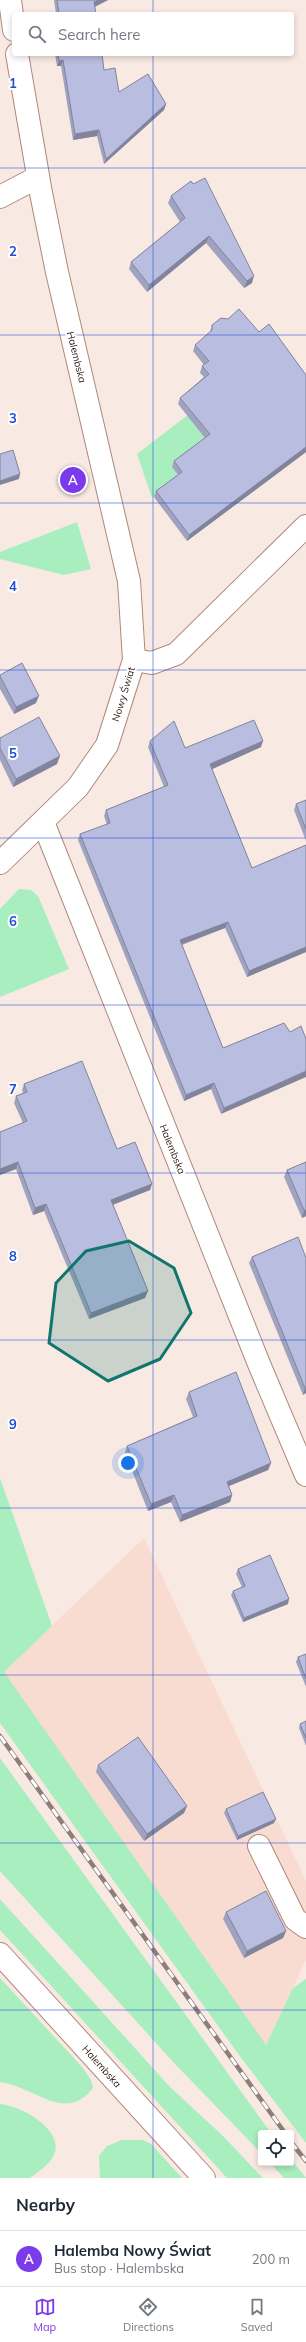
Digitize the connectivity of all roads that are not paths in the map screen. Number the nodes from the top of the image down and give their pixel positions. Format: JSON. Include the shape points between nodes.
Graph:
{"nodes":[{"id":1,"x":10,"y":0,"type":"edge"},
{"id":2,"x":12,"y":15,"type":"edge"},
{"id":3,"x":17,"y":56,"type":"edge"},
{"id":4,"x":38,"y":177,"type":"junction"},
{"id":5,"x":0,"y":197,"type":"edge"},
{"id":6,"x":306,"y":526,"type":"edge"},
{"id":7,"x":134,"y":660,"type":"junction"},
{"id":8,"x":43,"y":822,"type":"junction"},
{"id":9,"x":0,"y":863,"type":"edge"},
{"id":10,"x":306,"y":1475,"type":"edge"},
{"id":11,"x":259,"y":1846,"type":"dead end"},
{"id":12,"x":306,"y":1927,"type":"edge"},
{"id":13,"x":0,"y":1954,"type":"edge"},
{"id":14,"x":204,"y":2178,"type":"edge"}],
"edges":[{"from":1,"to":2,"type":"street"},
{"from":3,"to":4,"type":"street","name":"Halembska"},
{"from":4,"to":5,"type":"street"},
{"from":4,"to":7,"type":"street","name":"Halembska","via":[[57,272],[129,581]]},
{"from":6,"to":7,"type":"street","name":"Nowy Świat","via":[[176,654],[152,663]]},
{"from":7,"to":8,"type":"street","name":"Nowy Świat","via":[[107,745],[78,787]]},
{"from":8,"to":9,"type":"street","name":"Nowy Świat"},
{"from":8,"to":10,"type":"street","name":"Halembska","via":[[256,1357]]},
{"from":11,"to":12,"type":"street","via":[[295,1919]]},
{"from":13,"to":14,"type":"street","name":"Halembska"}]}
